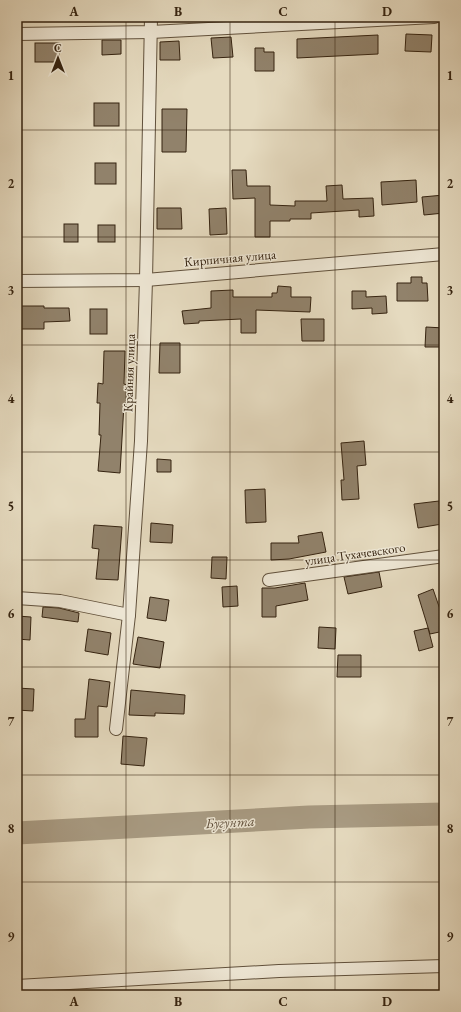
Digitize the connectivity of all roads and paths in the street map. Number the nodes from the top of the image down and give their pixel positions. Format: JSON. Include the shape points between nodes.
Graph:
{"nodes":[{"id":1,"x":151,"y":17,"type":"edge"},
{"id":2,"x":434,"y":17,"type":"edge"},
{"id":3,"x":151,"y":32,"type":"junction"},
{"id":4,"x":17,"y":34,"type":"edge"},
{"id":5,"x":444,"y":254,"type":"edge"},
{"id":6,"x":146,"y":280,"type":"junction"},
{"id":7,"x":17,"y":282,"type":"edge"},
{"id":8,"x":444,"y":556,"type":"edge"},
{"id":9,"x":269,"y":580,"type":"dead end"},
{"id":10,"x":17,"y":598,"type":"edge"},
{"id":11,"x":129,"y":614,"type":"junction"},
{"id":12,"x":116,"y":729,"type":"dead end"},
{"id":13,"x":444,"y":966,"type":"edge"},
{"id":14,"x":17,"y":986,"type":"edge"}],
"edges":[{"from":1,"to":3,"type":"street","name":"Крайняя улица"},
{"from":2,"to":3,"type":"street"},
{"from":3,"to":4,"type":"street"},
{"from":3,"to":6,"type":"street","name":"Крайняя улица"},
{"from":5,"to":6,"type":"street","name":"Кирпичная улица"},
{"from":6,"to":7,"type":"street","name":"Кирпичная улица"},
{"from":6,"to":11,"type":"street","name":"Крайняя улица","via":[[141,442]]},
{"from":8,"to":9,"type":"street","name":"улица Тухачевского"},
{"from":10,"to":11,"type":"street","via":[[60,601]]},
{"from":11,"to":12,"type":"street","name":"Крайняя улица"},
{"from":13,"to":14,"type":"street","via":[[279,971]]}]}
